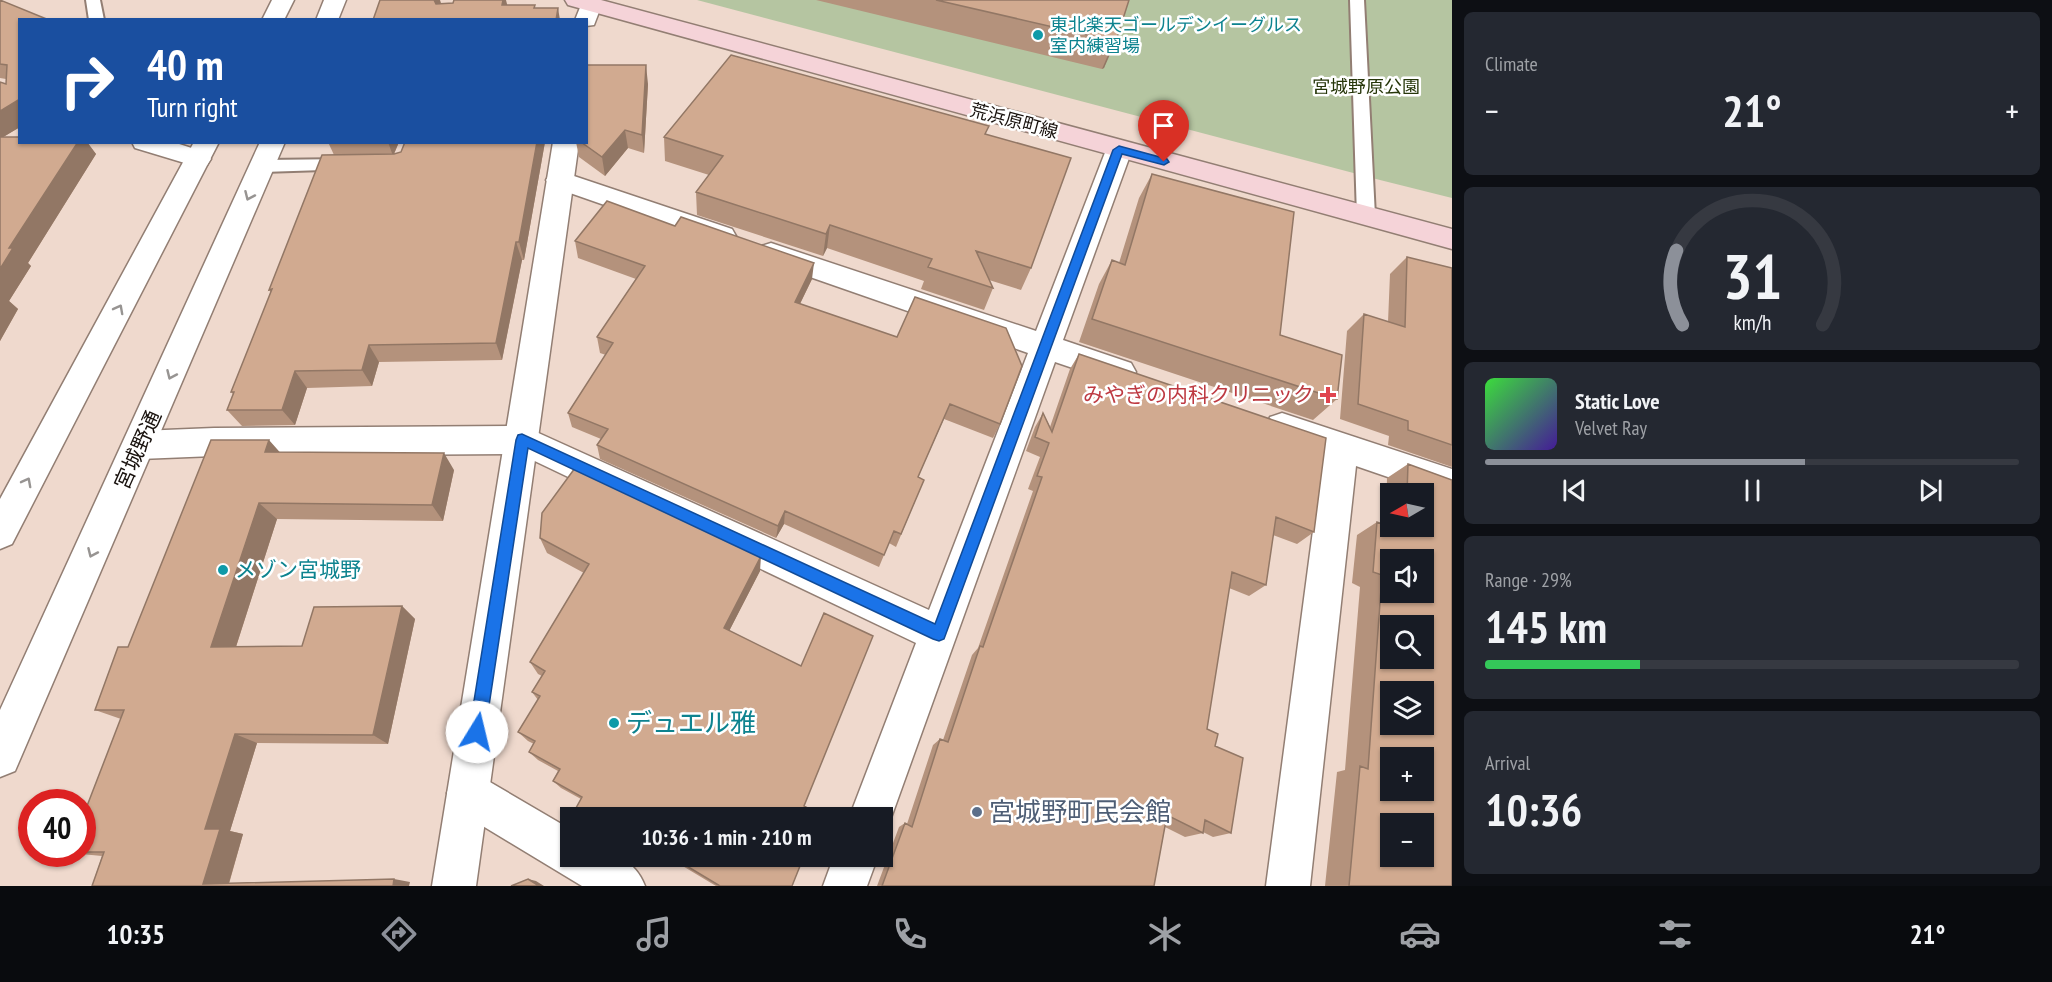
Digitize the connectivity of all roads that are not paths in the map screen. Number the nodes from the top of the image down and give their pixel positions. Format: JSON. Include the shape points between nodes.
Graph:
{"nodes":[{"id":1,"x":93,"y":0,"type":"edge"},
{"id":2,"x":283,"y":0,"type":"edge"},
{"id":3,"x":335,"y":0,"type":"edge"},
{"id":4,"x":1357,"y":0,"type":"edge"},
{"id":5,"x":585,"y":8,"type":"edge"},
{"id":6,"x":97,"y":18,"type":"edge"},
{"id":7,"x":274,"y":18,"type":"edge"},
{"id":8,"x":328,"y":18,"type":"edge"},
{"id":9,"x":157,"y":144,"type":"edge"},
{"id":10,"x":566,"y":144,"type":"edge"},
{"id":11,"x":1119,"y":150,"type":"junction"},
{"id":12,"x":202,"y":151,"type":"edge"},
{"id":13,"x":268,"y":154,"type":"edge"},
{"id":14,"x":368,"y":165,"type":"edge"},
{"id":15,"x":559,"y":180,"type":"junction"},
{"id":16,"x":1366,"y":216,"type":"junction"},
{"id":17,"x":1452,"y":239,"type":"edge"},
{"id":18,"x":1047,"y":347,"type":"junction"},
{"id":19,"x":1149,"y":382,"type":"edge"},
{"id":20,"x":1251,"y":416,"type":"edge"},
{"id":21,"x":522,"y":440,"type":"junction"},
{"id":22,"x":140,"y":445,"type":"junction"},
{"id":23,"x":1341,"y":447,"type":"junction"},
{"id":24,"x":1452,"y":484,"type":"edge"},
{"id":25,"x":0,"y":533,"type":"edge"},
{"id":26,"x":939,"y":634,"type":"junction"},
{"id":27,"x":0,"y":756,"type":"edge"},
{"id":28,"x":468,"y":793,"type":"junction"},
{"id":29,"x":874,"y":807,"type":"edge"},
{"id":30,"x":560,"y":848,"type":"edge"},
{"id":31,"x":592,"y":867,"type":"edge"},
{"id":32,"x":852,"y":867,"type":"edge"},
{"id":33,"x":454,"y":886,"type":"edge"},
{"id":34,"x":623,"y":886,"type":"edge"},
{"id":35,"x":845,"y":886,"type":"edge"},
{"id":36,"x":1288,"y":886,"type":"edge"}],
"edges":[{"from":1,"to":6,"type":"lane"},
{"from":2,"to":7,"type":"street"},
{"from":3,"to":8,"type":"street"},
{"from":4,"to":16,"type":"lane"},
{"from":5,"to":11,"type":"main road","name":"荒浜原町線"},
{"from":9,"to":12,"type":"street"},
{"from":10,"to":15,"type":"street"},
{"from":11,"to":16,"type":"main road","name":"荒浜原町線"},
{"from":11,"to":18,"type":"street"},
{"from":25,"to":12,"type":"street","one_way":true},
{"from":13,"to":14,"type":"lane"},
{"from":13,"to":22,"type":"street","name":"宮城野通","one_way":true},
{"from":15,"to":18,"type":"street"},
{"from":15,"to":21,"type":"street"},
{"from":16,"to":17,"type":"main road","name":"荒浜原町線"},
{"from":18,"to":19,"type":"street"},
{"from":18,"to":26,"type":"street"},
{"from":20,"to":23,"type":"street"},
{"from":21,"to":22,"type":"street"},
{"from":21,"to":26,"type":"street"},
{"from":21,"to":28,"type":"street"},
{"from":22,"to":27,"type":"street","name":"宮城野通","one_way":true},
{"from":23,"to":24,"type":"street"},
{"from":23,"to":36,"type":"street"},
{"from":26,"to":29,"type":"street"},
{"from":28,"to":30,"type":"street"},
{"from":28,"to":33,"type":"street"},
{"from":31,"to":34,"type":"street"},
{"from":32,"to":35,"type":"street"}]}
